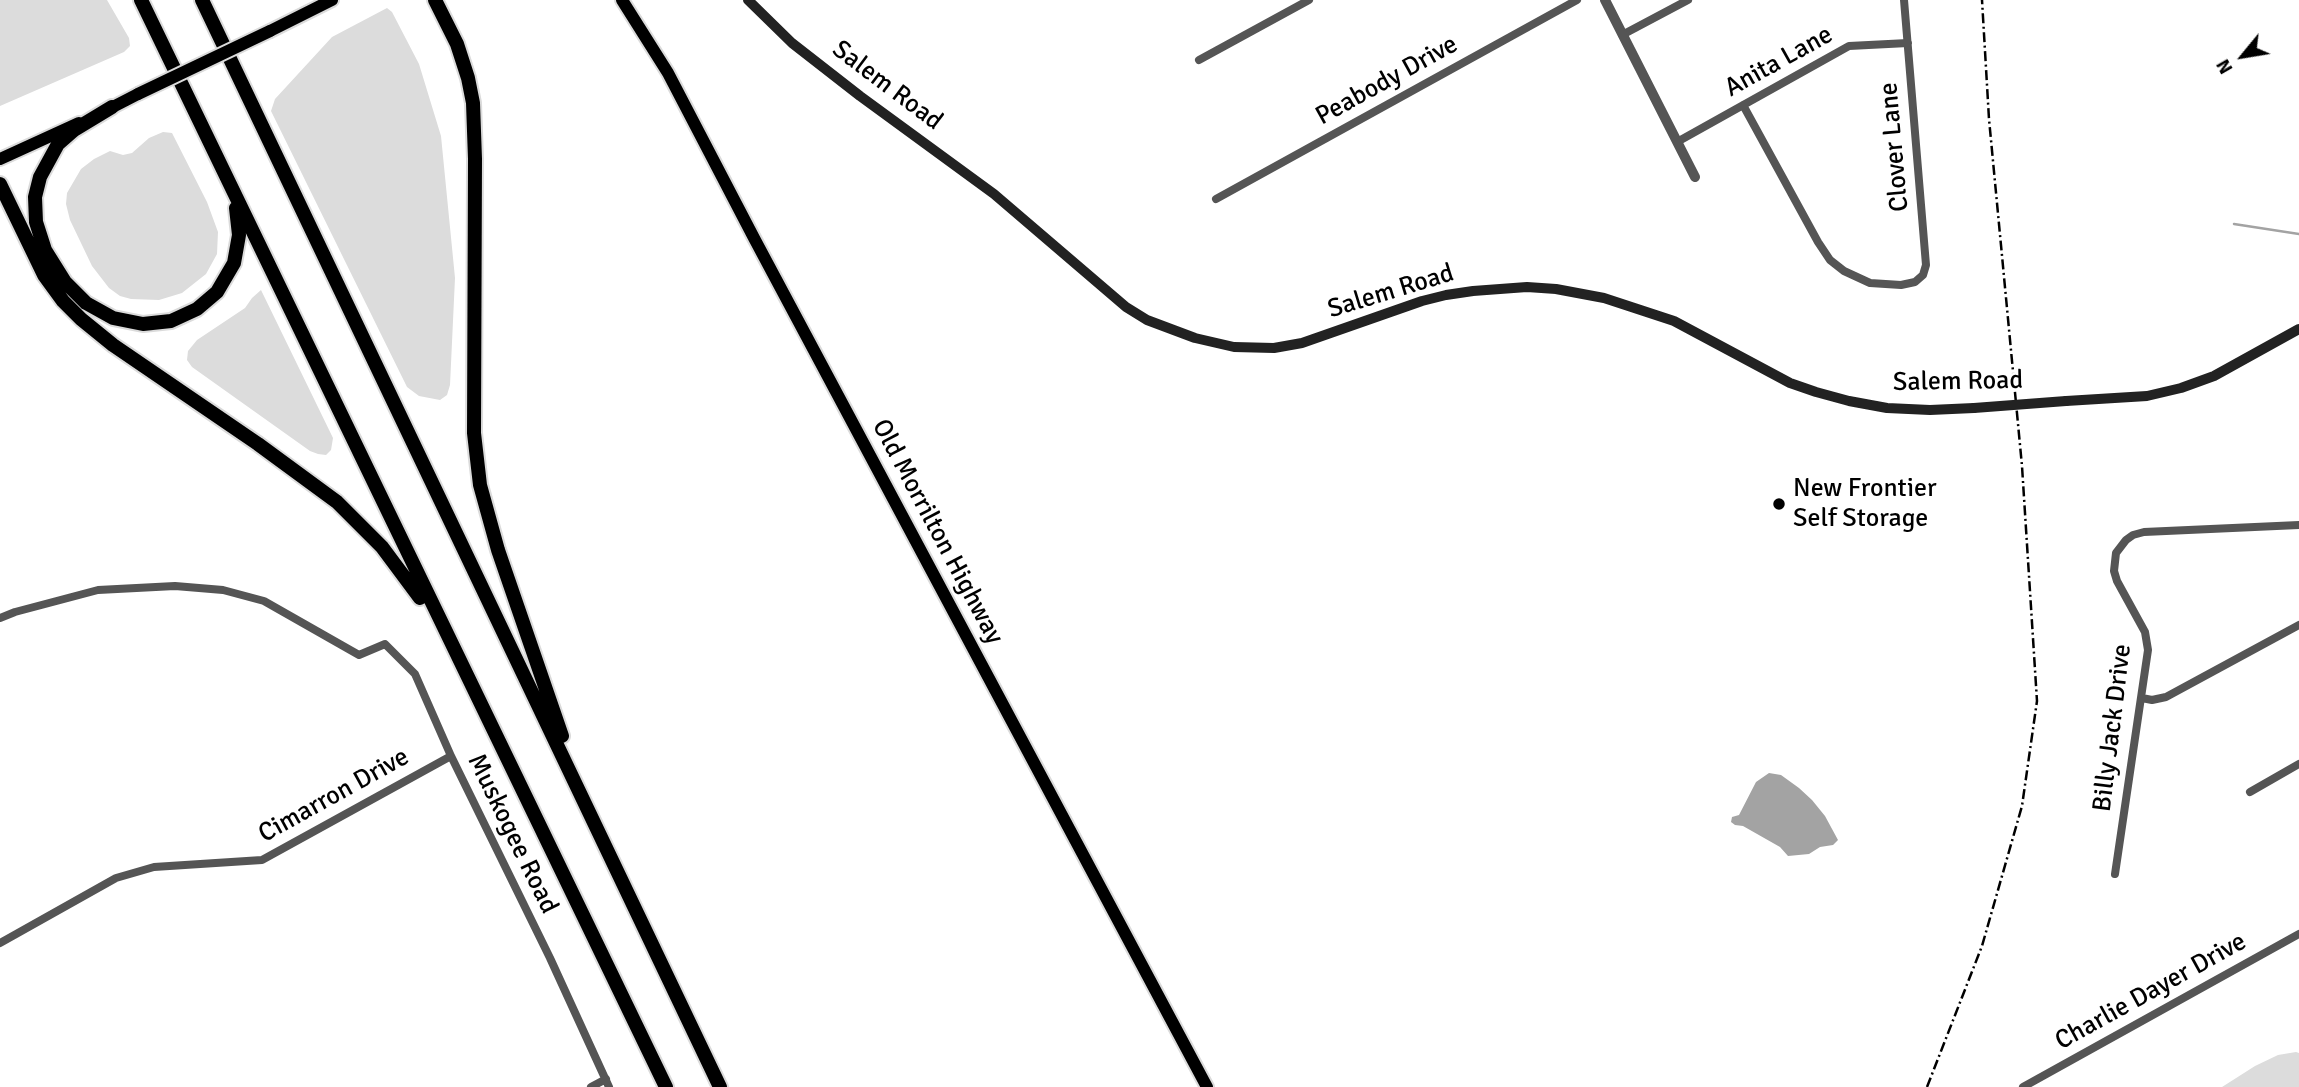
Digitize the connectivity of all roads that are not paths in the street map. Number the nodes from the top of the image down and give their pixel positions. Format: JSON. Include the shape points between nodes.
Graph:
{"nodes":[{"id":1,"x":141,"y":0,"type":"edge"},
{"id":2,"x":202,"y":0,"type":"edge"},
{"id":3,"x":332,"y":0,"type":"edge"},
{"id":4,"x":436,"y":0,"type":"edge"},
{"id":5,"x":622,"y":0,"type":"edge"},
{"id":6,"x":748,"y":0,"type":"edge"},
{"id":7,"x":1308,"y":0,"type":"edge"},
{"id":8,"x":1577,"y":0,"type":"edge"},
{"id":9,"x":1605,"y":0,"type":"edge"},
{"id":10,"x":1688,"y":0,"type":"edge"},
{"id":11,"x":1904,"y":0,"type":"edge"},
{"id":12,"x":1622,"y":35,"type":"junction"},
{"id":13,"x":1908,"y":43,"type":"junction"},
{"id":14,"x":1199,"y":60,"type":"dead end"},
{"id":15,"x":1743,"y":105,"type":"junction"},
{"id":16,"x":112,"y":107,"type":"junction"},
{"id":17,"x":1677,"y":142,"type":"junction"},
{"id":18,"x":0,"y":159,"type":"edge"},
{"id":19,"x":1695,"y":177,"type":"dead end"},
{"id":20,"x":0,"y":184,"type":"edge"},
{"id":21,"x":231,"y":186,"type":"junction"},
{"id":22,"x":1216,"y":199,"type":"dead end"},
{"id":23,"x":6,"y":205,"type":"edge"},
{"id":24,"x":2298,"y":327,"type":"edge"},
{"id":25,"x":2299,"y":525,"type":"edge"},
{"id":26,"x":0,"y":618,"type":"edge"},
{"id":27,"x":2299,"y":625,"type":"edge"},
{"id":28,"x":450,"y":642,"type":"junction"},
{"id":29,"x":2142,"y":698,"type":"junction"},
{"id":30,"x":451,"y":756,"type":"junction"},
{"id":31,"x":2299,"y":764,"type":"edge"},
{"id":32,"x":2250,"y":792,"type":"dead end"},
{"id":33,"x":581,"y":793,"type":"junction"},
{"id":34,"x":2115,"y":874,"type":"dead end"},
{"id":35,"x":2299,"y":934,"type":"edge"},
{"id":36,"x":0,"y":943,"type":"edge"},
{"id":37,"x":608,"y":1083,"type":"edge"},
{"id":38,"x":592,"y":1087,"type":"edge"},
{"id":39,"x":666,"y":1087,"type":"edge"},
{"id":40,"x":720,"y":1087,"type":"edge"},
{"id":41,"x":1208,"y":1087,"type":"edge"},
{"id":42,"x":2023,"y":1087,"type":"edge"}],
"edges":[{"from":1,"to":21,"type":"highway"},
{"from":2,"to":33,"type":"highway"},
{"from":3,"to":16,"type":"main road","bridge":true},
{"from":4,"to":33,"type":"highway","via":[[457,44],[474,112],[474,433],[480,485]]},
{"from":5,"to":41,"type":"main road","name":"Old Morrilton Highway","via":[[668,73]]},
{"from":6,"to":24,"type":"main road","name":"Salem Road","bridge":true,"via":[[792,43],[994,194],[1126,307],[1195,338],[1234,347],[1301,343],[1446,295],[1527,287],[1556,289],[1604,298],[1674,321],[1790,383],[1827,395],[1888,408],[1930,410],[2147,396],[2214,376]]},
{"from":7,"to":14,"type":"street"},
{"from":8,"to":22,"type":"street","name":"Peabody Drive"},
{"from":9,"to":12,"type":"street"},
{"from":10,"to":12,"type":"street"},
{"from":11,"to":13,"type":"street","name":"Clover Lane"},
{"from":12,"to":17,"type":"street"},
{"from":13,"to":15,"type":"street","name":"Anita Lane","via":[[1849,46]]},
{"from":13,"to":15,"type":"street","name":"Clover Lane","via":[[1926,265],[1923,275],[1911,284],[1870,283],[1830,260]]},
{"from":15,"to":17,"type":"street","name":"Anita Lane"},
{"from":16,"to":18,"type":"main road"},
{"from":16,"to":21,"type":"highway","via":[[58,144],[35,197],[37,228],[49,257],[74,291],[97,311],[123,321],[158,324],[185,315],[211,298],[228,276],[238,250]]},
{"from":17,"to":19,"type":"street"},
{"from":20,"to":23,"type":"highway"},
{"from":21,"to":28,"type":"highway"},
{"from":23,"to":28,"type":"highway","via":[[44,275],[71,310],[113,345],[344,508],[394,561]]},
{"from":25,"to":29,"type":"street","name":"Billy Jack Drive","via":[[2144,532],[2126,540],[2116,553],[2114,571],[2147,640]]},
{"from":26,"to":30,"type":"street","name":"Muskogee Road","via":[[98,590],[175,586],[223,590],[264,601],[359,655],[385,644],[415,674]]},
{"from":27,"to":29,"type":"street","via":[[2166,697]]},
{"from":28,"to":39,"type":"highway"},
{"from":29,"to":34,"type":"street","name":"Billy Jack Drive"},
{"from":30,"to":36,"type":"street","name":"Cimarron Drive","via":[[261,860],[154,867],[116,878]]},
{"from":30,"to":37,"type":"street","name":"Muskogee Road"},
{"from":31,"to":32,"type":"street"},
{"from":33,"to":40,"type":"highway"},
{"from":35,"to":42,"type":"street","name":"Charlie Dayer Drive"},
{"from":37,"to":38,"type":"street"}]}
